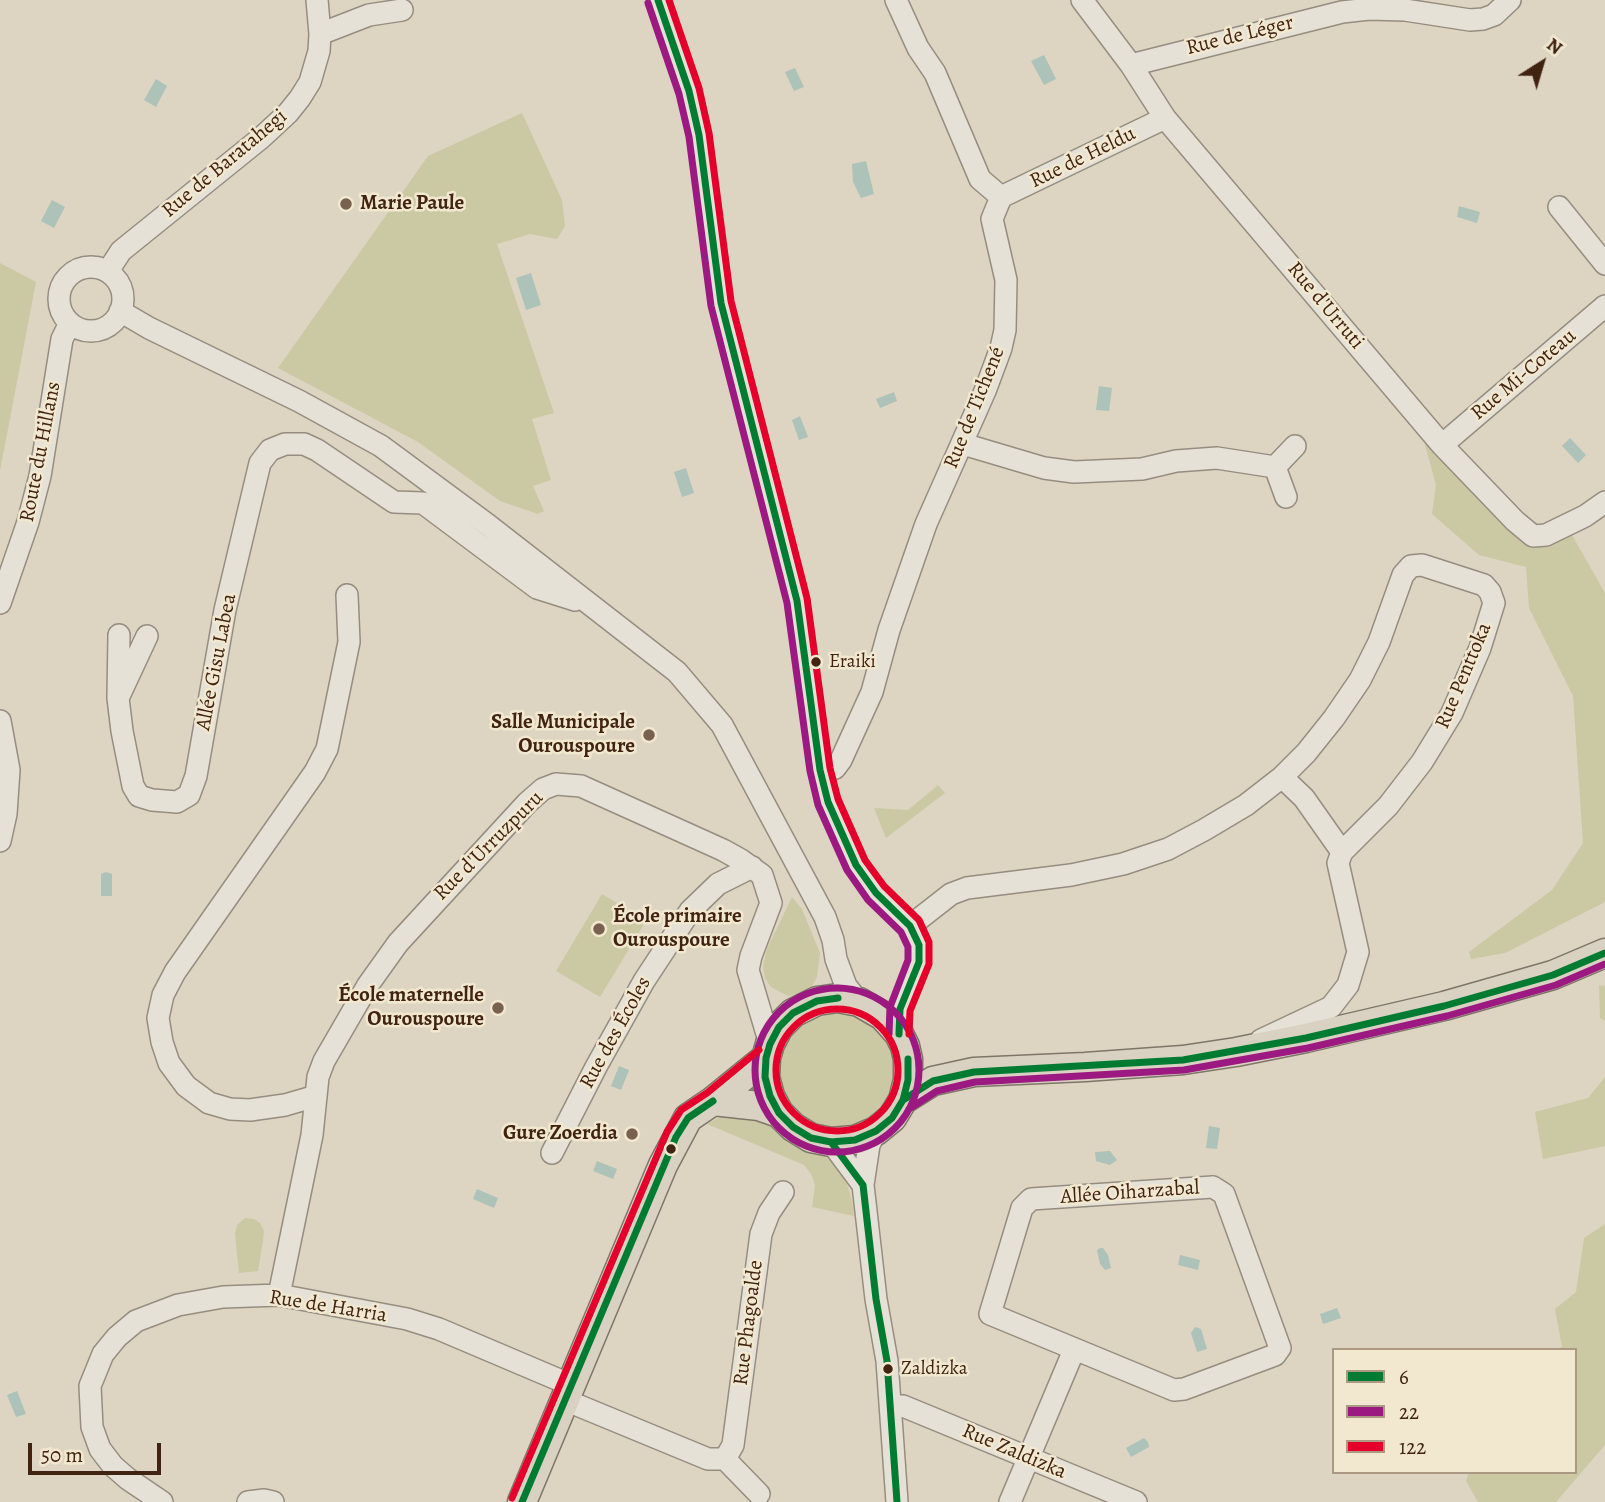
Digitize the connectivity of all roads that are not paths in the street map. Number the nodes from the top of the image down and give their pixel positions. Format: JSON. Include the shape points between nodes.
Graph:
{"nodes":[{"id":1,"x":317,"y":0,"type":"edge"},
{"id":2,"x":658,"y":0,"type":"edge"},
{"id":3,"x":896,"y":0,"type":"edge"},
{"id":4,"x":1082,"y":0,"type":"edge"},
{"id":5,"x":1510,"y":0,"type":"edge"},
{"id":6,"x":402,"y":10,"type":"dead end"},
{"id":7,"x":320,"y":34,"type":"junction"},
{"id":8,"x":1131,"y":65,"type":"junction"},
{"id":9,"x":1166,"y":118,"type":"junction"},
{"id":10,"x":1000,"y":200,"type":"junction"},
{"id":11,"x":1559,"y":207,"type":"dead end"},
{"id":12,"x":1605,"y":264,"type":"edge"},
{"id":13,"x":108,"y":271,"type":"junction"},
{"id":14,"x":1605,"y":306,"type":"edge"},
{"id":15,"x":120,"y":311,"type":"junction"},
{"id":16,"x":66,"y":331,"type":"junction"},
{"id":17,"x":963,"y":444,"type":"junction"},
{"id":18,"x":1442,"y":445,"type":"junction"},
{"id":19,"x":427,"y":480,"type":"junction"},
{"id":20,"x":385,"y":497,"type":"junction"},
{"id":21,"x":1286,"y":497,"type":"dead end"},
{"id":22,"x":1605,"y":502,"type":"edge"},
{"id":23,"x":347,"y":595,"type":"dead end"},
{"id":24,"x":0,"y":603,"type":"edge"},
{"id":25,"x":589,"y":604,"type":"junction"},
{"id":26,"x":119,"y":635,"type":"dead end"},
{"id":27,"x":147,"y":636,"type":"dead end"},
{"id":28,"x":118,"y":698,"type":"junction"},
{"id":29,"x":0,"y":721,"type":"edge"},
{"id":30,"x":820,"y":770,"type":"junction"},
{"id":31,"x":1282,"y":777,"type":"junction"},
{"id":32,"x":0,"y":841,"type":"edge"},
{"id":33,"x":1342,"y":852,"type":"junction"},
{"id":34,"x":751,"y":867,"type":"junction"},
{"id":35,"x":910,"y":926,"type":"junction"},
{"id":36,"x":1605,"y":953,"type":"edge"},
{"id":37,"x":836,"y":959,"type":"junction"},
{"id":38,"x":910,"y":982,"type":"junction"},
{"id":39,"x":752,"y":984,"type":"junction"},
{"id":40,"x":861,"y":1003,"type":"junction"},
{"id":41,"x":805,"y":1007,"type":"junction"},
{"id":42,"x":904,"y":1046,"type":"junction"},
{"id":43,"x":768,"y":1051,"type":"junction"},
{"id":44,"x":1236,"y":1052,"type":"junction"},
{"id":45,"x":974,"y":1072,"type":"junction"},
{"id":46,"x":316,"y":1096,"type":"junction"},
{"id":47,"x":903,"y":1100,"type":"junction"},
{"id":48,"x":713,"y":1101,"type":"junction"},
{"id":49,"x":779,"y":1113,"type":"junction"},
{"id":50,"x":876,"y":1131,"type":"junction"},
{"id":51,"x":831,"y":1142,"type":"junction"},
{"id":52,"x":552,"y":1153,"type":"dead end"},
{"id":53,"x":863,"y":1185,"type":"junction"},
{"id":54,"x":783,"y":1192,"type":"dead end"},
{"id":55,"x":279,"y":1295,"type":"junction"},
{"id":56,"x":1074,"y":1350,"type":"junction"},
{"id":57,"x":568,"y":1392,"type":"junction"},
{"id":58,"x":891,"y":1406,"type":"junction"},
{"id":59,"x":1028,"y":1458,"type":"junction"},
{"id":60,"x":725,"y":1459,"type":"junction"},
{"id":61,"x":759,"y":1494,"type":"dead end"},
{"id":62,"x":162,"y":1502,"type":"edge"},
{"id":63,"x":248,"y":1502,"type":"edge"},
{"id":64,"x":273,"y":1502,"type":"edge"},
{"id":65,"x":522,"y":1502,"type":"edge"},
{"id":66,"x":897,"y":1502,"type":"edge"},
{"id":67,"x":1010,"y":1502,"type":"edge"},
{"id":68,"x":1136,"y":1502,"type":"edge"}],
"edges":[{"from":1,"to":7,"type":"street","name":"Rue de Baratahegi"},
{"from":2,"to":30,"type":"street","via":[[689,90],[699,135],[721,303],[797,601]]},
{"from":3,"to":10,"type":"street","via":[[935,73],[980,179]]},
{"from":4,"to":8,"type":"street","name":"Rue d'Urruti"},
{"from":5,"to":8,"type":"street","name":"Rue de Léger","via":[[1494,15],[1471,20],[1405,10],[1342,12]]},
{"from":6,"to":7,"type":"street","via":[[369,15]]},
{"from":7,"to":13,"type":"street","name":"Rue de Baratahegi","via":[[310,82],[288,113],[121,251]]},
{"from":8,"to":9,"type":"street","name":"Rue d'Urruti"},
{"from":9,"to":10,"type":"street","name":"Rue de Heldu"},
{"from":9,"to":18,"type":"street","name":"Rue d'Urruti"},
{"from":10,"to":17,"type":"street","name":"Rue de Tichené","via":[[992,219],[1006,280],[1005,330]]},
{"from":11,"to":12,"type":"street"},
{"from":13,"to":15,"type":"street","via":[[123,297]]},
{"from":13,"to":16,"type":"street","via":[[84,267],[64,280],[59,303]]},
{"from":14,"to":18,"type":"street","name":"Rue Mi-Coteau"},
{"from":15,"to":16,"type":"street","via":[[104,328]]},
{"from":15,"to":19,"type":"street","via":[[350,428]]},
{"from":16,"to":24,"type":"street","name":"Route du Hillans","via":[[29,522]]},
{"from":17,"to":21,"type":"street","via":[[1074,472],[1286,453]]},
{"from":17,"to":30,"type":"street","name":"Rue de Tichené","via":[[926,524],[872,692],[835,768]]},
{"from":18,"to":22,"type":"street","name":"Rue d'Urruti","via":[[1533,536],[1563,527]]},
{"from":19,"to":20,"type":"street","via":[[403,485]]},
{"from":19,"to":25,"type":"street"},
{"from":20,"to":25,"type":"street","name":"Allée Gisu Labea","via":[[394,502],[423,503],[537,588]]},
{"from":20,"to":28,"type":"street","name":"Allée Gisu Labea","via":[[304,444],[270,450],[260,463],[189,795],[177,802],[139,796],[133,786]]},
{"from":23,"to":46,"type":"street","via":[[349,642],[327,749],[316,772],[175,972],[158,1018],[169,1063],[186,1086],[209,1103],[250,1110]]},
{"from":25,"to":37,"type":"street","via":[[677,672],[722,725],[825,918]]},
{"from":26,"to":28,"type":"street","name":"Allée Gisu Labea"},
{"from":27,"to":28,"type":"street"},
{"from":29,"to":32,"type":"street","via":[[9,770]]},
{"from":30,"to":35,"type":"street","via":[[832,813],[856,866]]},
{"from":31,"to":33,"type":"street","via":[[1304,798]]},
{"from":31,"to":33,"type":"street","name":"Rue Penttoka","via":[[1360,680],[1403,575],[1411,566],[1422,565],[1485,586],[1494,603],[1452,713],[1388,806]]},
{"from":31,"to":35,"type":"street","name":"Rue Penttoka","via":[[1246,805],[1168,849],[1071,875],[967,888],[951,894]]},
{"from":33,"to":44,"type":"street","via":[[1338,863],[1358,952],[1348,985],[1331,1007]]},
{"from":34,"to":39,"type":"street","name":"Rue d'Urruzpuru","via":[[762,876],[771,903],[751,956]]},
{"from":34,"to":46,"type":"street","name":"Rue d'Urruzpuru","via":[[581,786],[556,783],[543,789],[439,896],[378,970],[324,1061]]},
{"from":34,"to":52,"type":"street","name":"Rue des Écoles","via":[[718,884],[690,911],[644,981]]},
{"from":35,"to":38,"type":"street","via":[[919,945],[919,962]]},
{"from":36,"to":44,"type":"main road","via":[[1553,975],[1444,1006]]},
{"from":37,"to":40,"type":"street","via":[[846,986]]},
{"from":37,"to":41,"type":"street"},
{"from":38,"to":40,"type":"street","via":[[889,996]]},
{"from":38,"to":42,"type":"street","via":[[900,1009]]},
{"from":39,"to":41,"type":"street","via":[[766,1001]]},
{"from":39,"to":43,"type":"street","name":"Rue d'Urruzpuru"},
{"from":40,"to":41,"type":"main road","via":[[838,998]]},
{"from":40,"to":42,"type":"main road","via":[[883,1016]]},
{"from":41,"to":43,"type":"main road","via":[[779,1027]]},
{"from":42,"to":45,"type":"main road"},
{"from":42,"to":47,"type":"main road","via":[[908,1080]]},
{"from":43,"to":48,"type":"main road"},
{"from":43,"to":49,"type":"main road","via":[[768,1087]]},
{"from":44,"to":45,"type":"main road","via":[[1085,1068]]},
{"from":45,"to":47,"type":"main road","via":[[933,1082]]},
{"from":46,"to":55,"type":"street","name":"Rue d'Urruzpuru"},
{"from":47,"to":50,"type":"main road","via":[[892,1118]]},
{"from":48,"to":49,"type":"main road"},
{"from":48,"to":57,"type":"main road","via":[[688,1118],[676,1137]]},
{"from":49,"to":51,"type":"main road","via":[[793,1128]]},
{"from":50,"to":51,"type":"main road","via":[[855,1140]]},
{"from":50,"to":53,"type":"street","via":[[869,1145]]},
{"from":51,"to":53,"type":"street"},
{"from":53,"to":58,"type":"street"},
{"from":54,"to":60,"type":"street","name":"Rue Phagoalde","via":[[761,1234],[733,1445]]},
{"from":55,"to":57,"type":"street","name":"Rue de Harria","via":[[439,1329]]},
{"from":55,"to":62,"type":"street","name":"Rue de Harria","via":[[223,1297],[178,1305],[136,1321],[103,1354],[89,1400],[100,1448],[113,1466]]},
{"from":56,"to":56,"type":"street","name":"Allée Oiharzabal","via":[[1174,1390],[1275,1355],[1280,1348],[1224,1194],[1213,1187],[1031,1199],[1022,1208],[990,1314]]},
{"from":56,"to":59,"type":"street"},
{"from":57,"to":60,"type":"street","via":[[708,1459]]},
{"from":57,"to":65,"type":"main road"},
{"from":58,"to":59,"type":"street","name":"Rue Zaldizka","via":[[903,1405]]},
{"from":58,"to":66,"type":"street"},
{"from":59,"to":67,"type":"street"},
{"from":59,"to":68,"type":"street","name":"Rue Zaldizka"},
{"from":60,"to":61,"type":"street"},
{"from":63,"to":64,"type":"street"}]}
